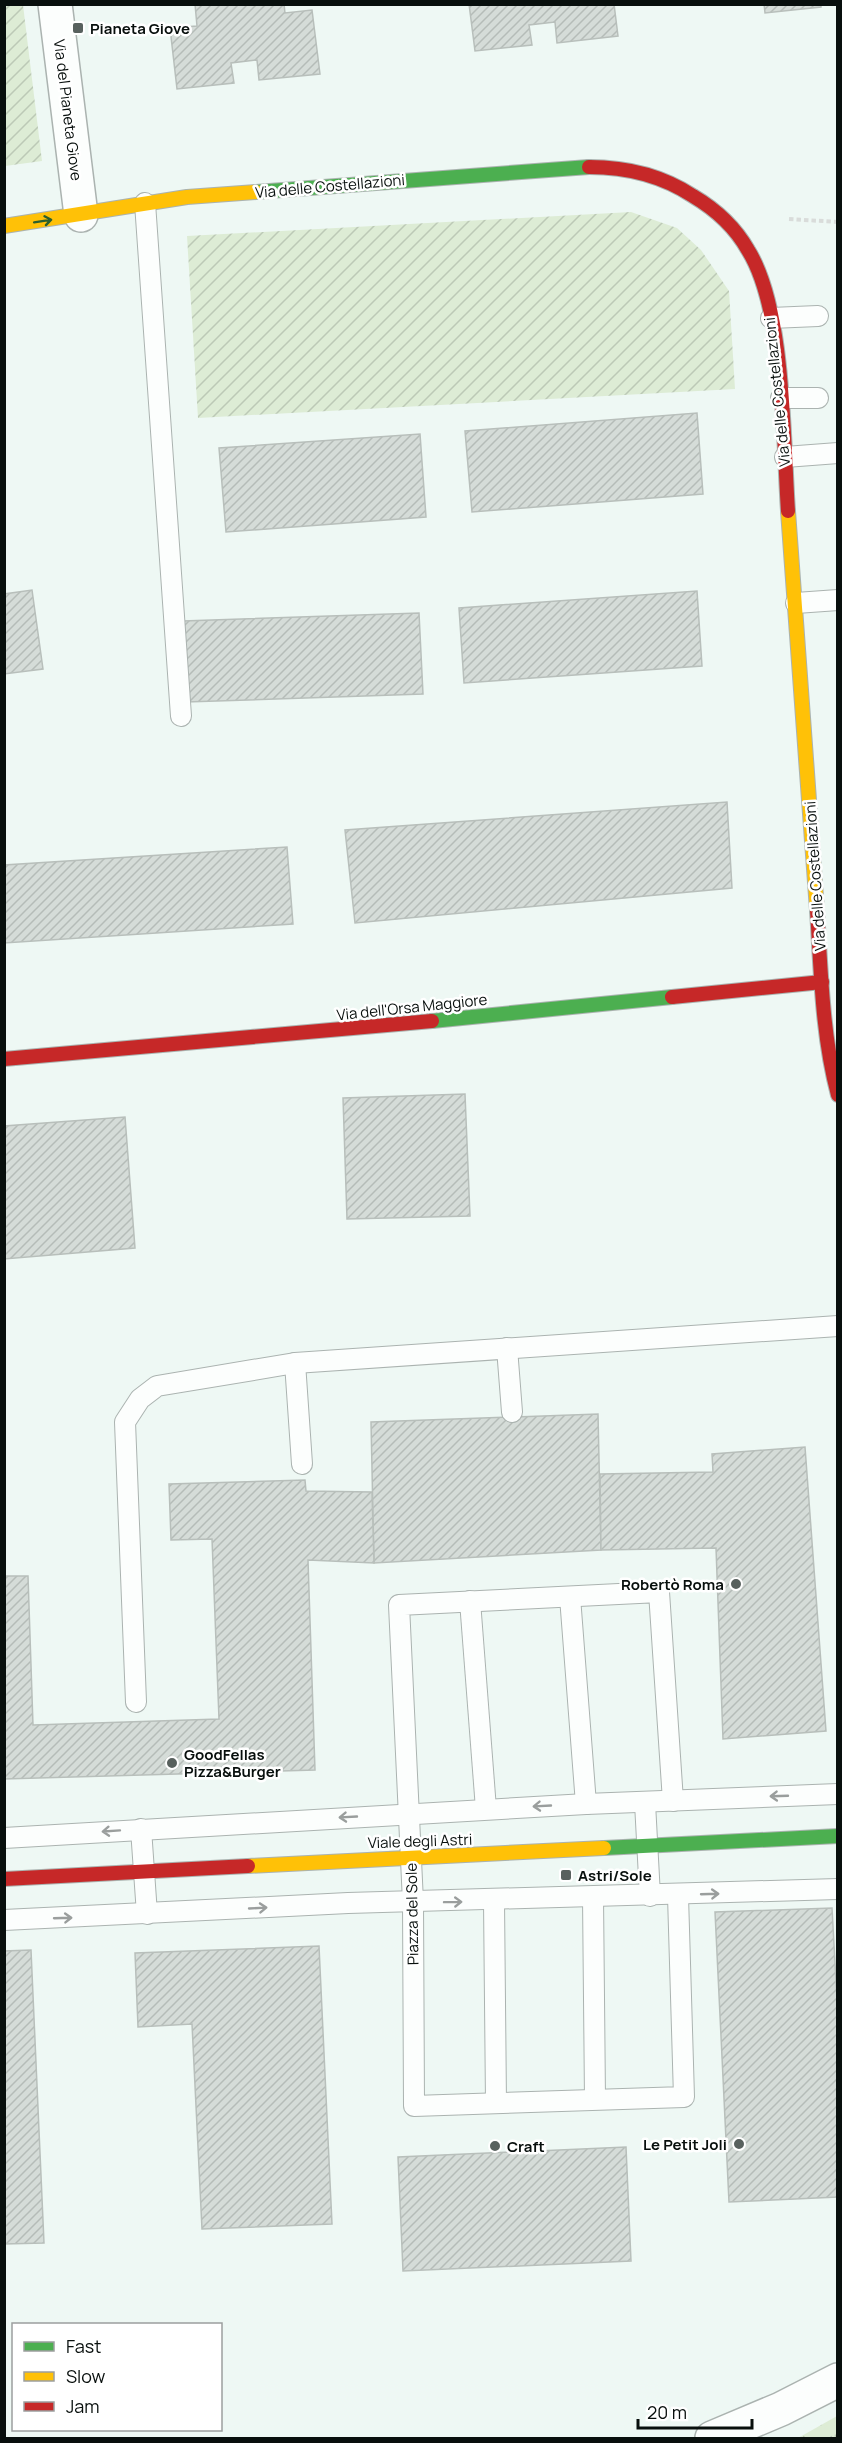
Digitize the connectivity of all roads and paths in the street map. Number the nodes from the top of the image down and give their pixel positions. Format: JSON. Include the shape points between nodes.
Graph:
{"nodes":[{"id":1,"x":55,"y":4,"type":"edge"},
{"id":2,"x":145,"y":203,"type":"junction"},
{"id":3,"x":81,"y":215,"type":"junction"},
{"id":4,"x":789,"y":219,"type":"dead end"},
{"id":5,"x":837,"y":222,"type":"edge"},
{"id":6,"x":4,"y":226,"type":"edge"},
{"id":7,"x":818,"y":316,"type":"dead end"},
{"id":8,"x":771,"y":318,"type":"junction"},
{"id":9,"x":781,"y":398,"type":"junction"},
{"id":10,"x":818,"y":398,"type":"dead end"},
{"id":11,"x":837,"y":453,"type":"edge"},
{"id":12,"x":785,"y":457,"type":"junction"},
{"id":13,"x":837,"y":600,"type":"edge"},
{"id":14,"x":796,"y":603,"type":"junction"},
{"id":15,"x":181,"y":716,"type":"dead end"},
{"id":16,"x":822,"y":982,"type":"junction"},
{"id":17,"x":4,"y":1059,"type":"edge"},
{"id":18,"x":837,"y":1095,"type":"edge"},
{"id":19,"x":837,"y":1326,"type":"edge"},
{"id":20,"x":507,"y":1348,"type":"junction"},
{"id":21,"x":295,"y":1363,"type":"junction"},
{"id":22,"x":512,"y":1412,"type":"dead end"},
{"id":23,"x":302,"y":1464,"type":"dead end"},
{"id":24,"x":570,"y":1597,"type":"junction"},
{"id":25,"x":470,"y":1601,"type":"junction"},
{"id":26,"x":136,"y":1702,"type":"dead end"},
{"id":27,"x":837,"y":1794,"type":"edge"},
{"id":28,"x":673,"y":1801,"type":"junction"},
{"id":29,"x":645,"y":1803,"type":"junction"},
{"id":30,"x":586,"y":1804,"type":"junction"},
{"id":31,"x":486,"y":1809,"type":"junction"},
{"id":32,"x":409,"y":1815,"type":"junction"},
{"id":33,"x":141,"y":1829,"type":"junction"},
{"id":34,"x":837,"y":1836,"type":"edge"},
{"id":35,"x":4,"y":1838,"type":"edge"},
{"id":36,"x":648,"y":1846,"type":"junction"},
{"id":37,"x":411,"y":1858,"type":"junction"},
{"id":38,"x":144,"y":1871,"type":"junction"},
{"id":39,"x":4,"y":1879,"type":"edge"},
{"id":40,"x":837,"y":1889,"type":"edge"},
{"id":41,"x":650,"y":1896,"type":"junction"},
{"id":42,"x":678,"y":1896,"type":"junction"},
{"id":43,"x":593,"y":1897,"type":"junction"},
{"id":44,"x":494,"y":1901,"type":"junction"},
{"id":45,"x":413,"y":1902,"type":"junction"},
{"id":46,"x":147,"y":1914,"type":"junction"},
{"id":47,"x":4,"y":1920,"type":"edge"},
{"id":48,"x":595,"y":2099,"type":"junction"},
{"id":49,"x":496,"y":2103,"type":"junction"},
{"id":50,"x":837,"y":2380,"type":"edge"},
{"id":51,"x":712,"y":2439,"type":"edge"}],
"edges":[{"from":1,"to":3,"type":"street","name":"Via del Pianeta Giove"},
{"from":2,"to":3,"type":"street","name":"Via delle Costellazioni"},
{"from":2,"to":8,"type":"street","name":"Via delle Costellazioni","via":[[512,171],[622,168],[677,187],[727,221],[740,235],[759,270]]},
{"from":2,"to":15,"type":"lane"},
{"from":6,"to":3,"type":"street","name":"Via delle Costellazioni","one_way":true},
{"from":4,"to":5,"type":"path"},
{"from":7,"to":8,"type":"lane"},
{"from":8,"to":9,"type":"street","name":"Via delle Costellazioni"},
{"from":9,"to":10,"type":"lane"},
{"from":9,"to":12,"type":"street","name":"Via delle Costellazioni"},
{"from":11,"to":12,"type":"lane"},
{"from":12,"to":14,"type":"street","name":"Via delle Costellazioni"},
{"from":13,"to":14,"type":"lane"},
{"from":14,"to":16,"type":"street","name":"Via delle Costellazioni"},
{"from":16,"to":17,"type":"street","name":"Via dell'Orsa Maggiore","via":[[252,1039]]},
{"from":16,"to":18,"type":"street","name":"Via delle Costellazioni","via":[[827,1044]]},
{"from":19,"to":20,"type":"lane"},
{"from":20,"to":21,"type":"lane"},
{"from":20,"to":22,"type":"lane"},
{"from":21,"to":23,"type":"lane"},
{"from":21,"to":26,"type":"lane","via":[[157,1386],[140,1399],[125,1422]]},
{"from":24,"to":25,"type":"lane","name":"Piazza del Sole"},
{"from":24,"to":28,"type":"lane","name":"Piazza del Sole","via":[[659,1592]]},
{"from":24,"to":30,"type":"lane"},
{"from":25,"to":31,"type":"lane"},
{"from":25,"to":32,"type":"lane","name":"Piazza del Sole","via":[[399,1605]]},
{"from":27,"to":28,"type":"lane","one_way":true},
{"from":28,"to":29,"type":"lane"},
{"from":29,"to":30,"type":"lane"},
{"from":29,"to":36,"type":"lane"},
{"from":30,"to":31,"type":"lane","one_way":true},
{"from":31,"to":32,"type":"lane"},
{"from":32,"to":33,"type":"lane","one_way":true},
{"from":32,"to":37,"type":"lane","name":"Piazza del Sole"},
{"from":33,"to":35,"type":"lane","one_way":true},
{"from":33,"to":38,"type":"lane"},
{"from":34,"to":36,"type":"street","name":"Viale degli Astri"},
{"from":36,"to":37,"type":"street","name":"Viale degli Astri"},
{"from":36,"to":41,"type":"lane"},
{"from":37,"to":38,"type":"street","name":"Viale degli Astri"},
{"from":37,"to":45,"type":"lane","name":"Piazza del Sole"},
{"from":38,"to":39,"type":"street","name":"Viale degli Astri"},
{"from":38,"to":46,"type":"lane"},
{"from":42,"to":40,"type":"lane","one_way":true},
{"from":41,"to":42,"type":"lane"},
{"from":41,"to":43,"type":"lane"},
{"from":42,"to":48,"type":"lane","name":"Piazza del Sole","via":[[684,2097]]},
{"from":43,"to":44,"type":"lane"},
{"from":43,"to":48,"type":"lane"},
{"from":45,"to":44,"type":"lane","one_way":true},
{"from":44,"to":49,"type":"lane"},
{"from":46,"to":45,"type":"lane","one_way":true},
{"from":45,"to":49,"type":"lane","name":"Piazza del Sole","via":[[414,2106]]},
{"from":47,"to":46,"type":"lane","one_way":true},
{"from":48,"to":49,"type":"lane","name":"Piazza del Sole"},
{"from":50,"to":51,"type":"street"}]}
